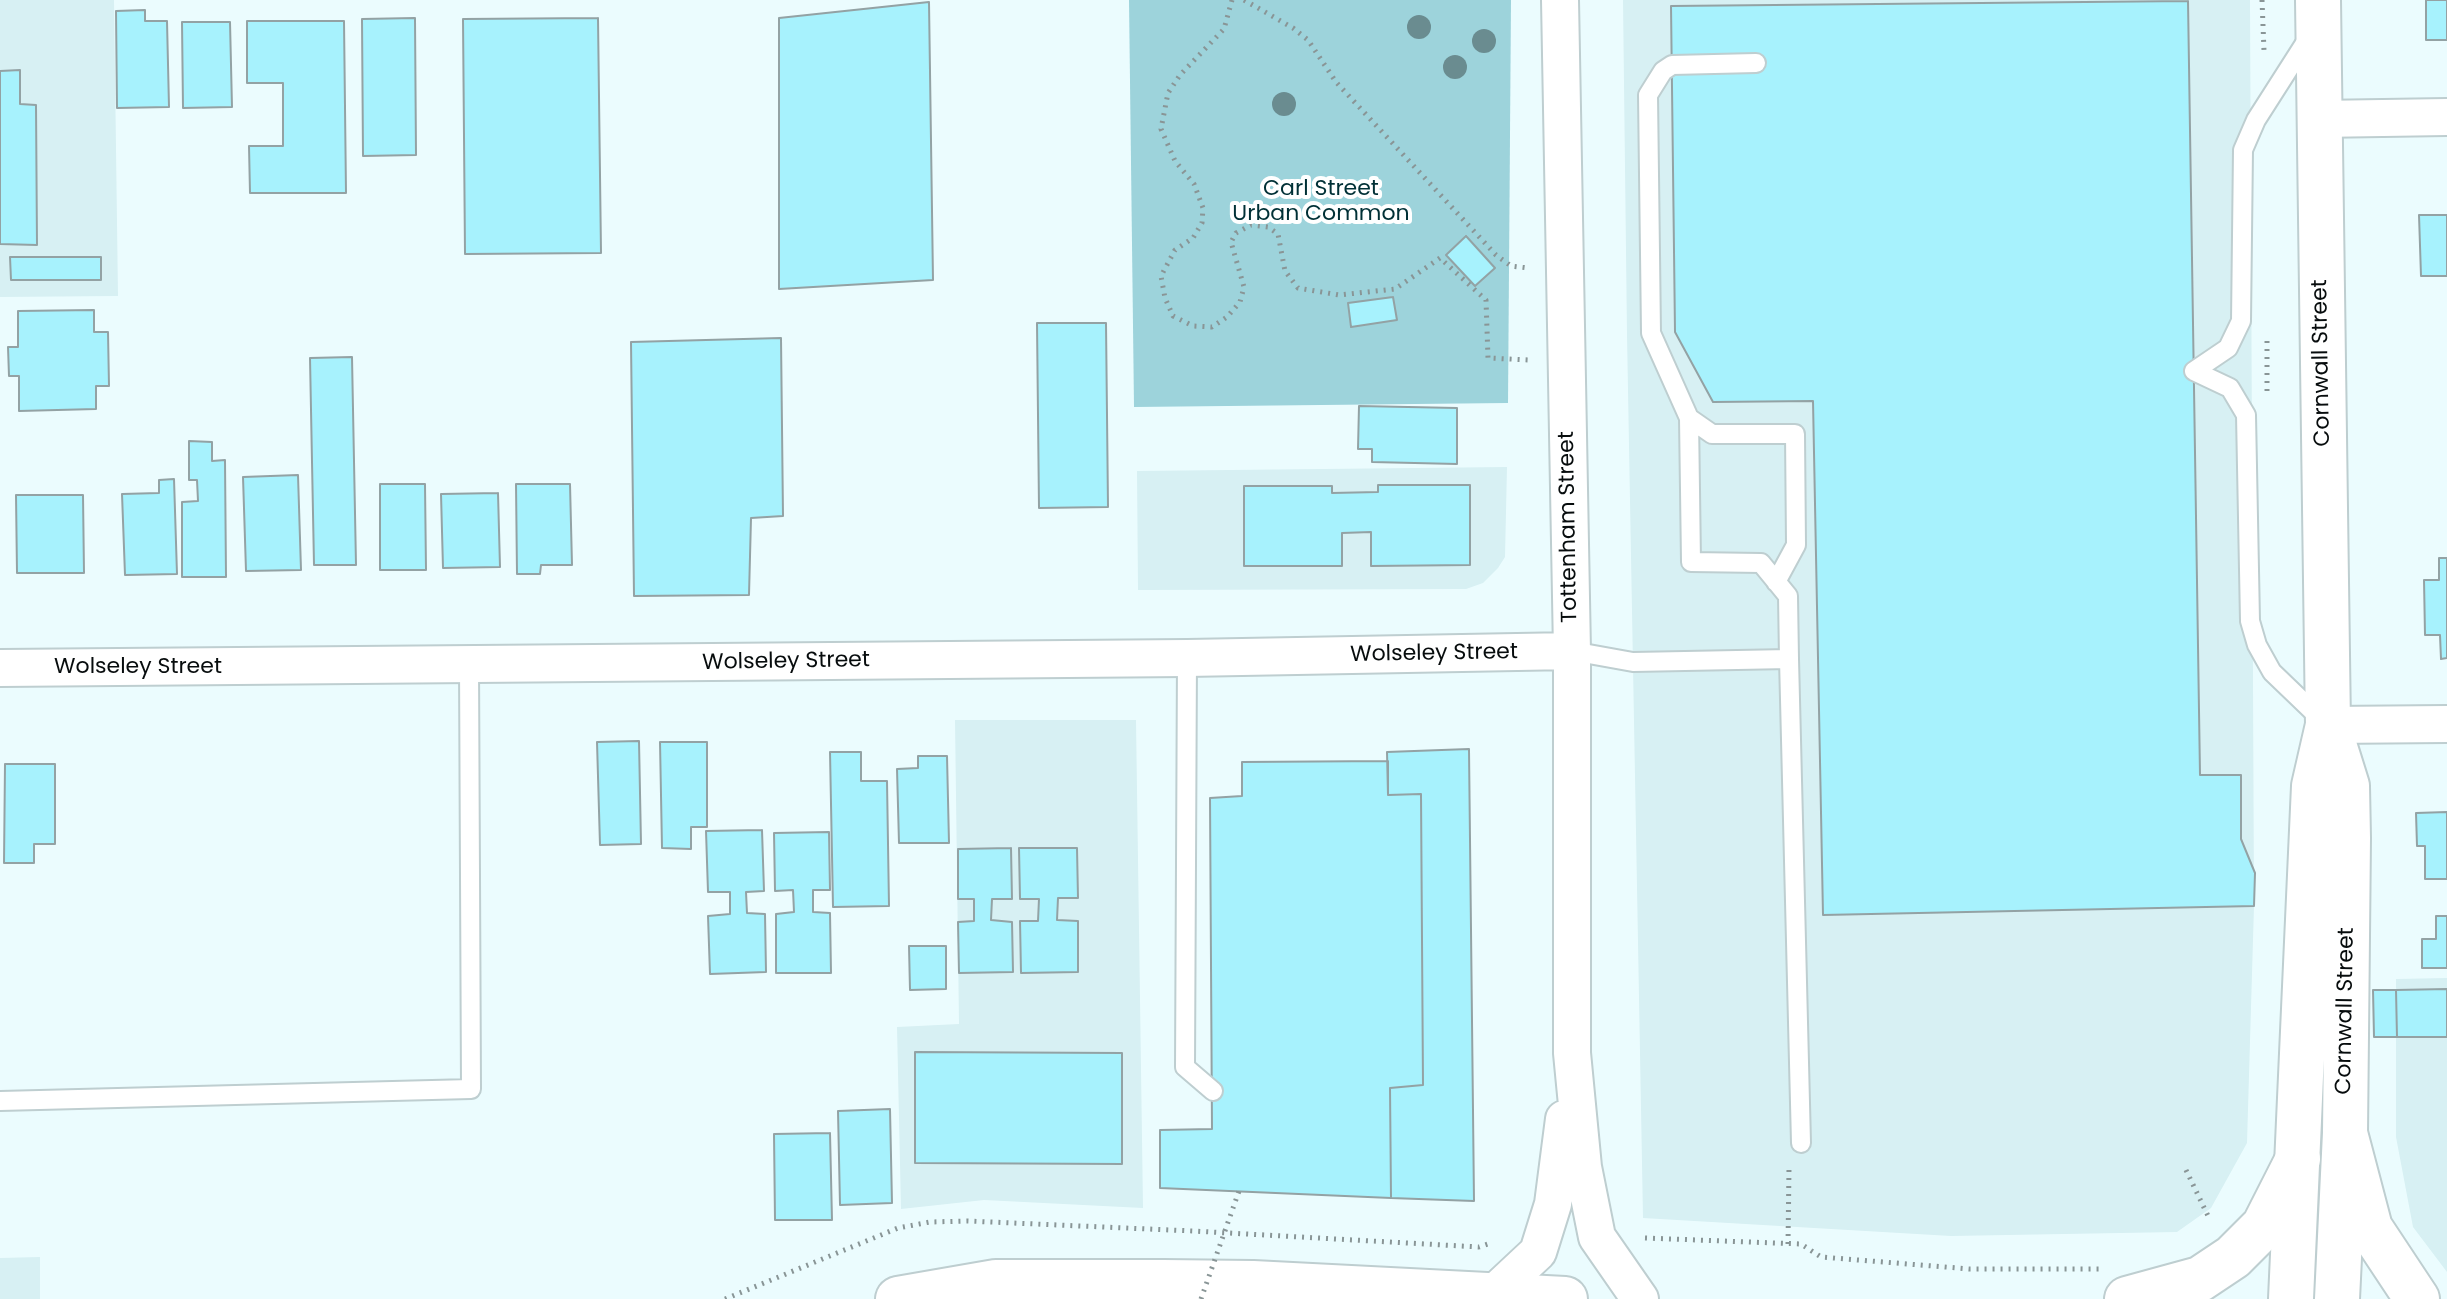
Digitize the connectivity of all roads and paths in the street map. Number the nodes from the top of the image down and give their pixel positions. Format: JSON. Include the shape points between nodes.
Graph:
{"nodes":[{"id":1,"x":1232,"y":0,"type":"edge"},
{"id":2,"x":1244,"y":0,"type":"edge"},
{"id":3,"x":1560,"y":0,"type":"edge"},
{"id":4,"x":2318,"y":12,"type":"edge"},
{"id":5,"x":1756,"y":63,"type":"dead end"},
{"id":6,"x":2447,"y":117,"type":"edge"},
{"id":7,"x":2318,"y":119,"type":"junction"},
{"id":8,"x":1565,"y":274,"type":"junction"},
{"id":9,"x":1567,"y":362,"type":"junction"},
{"id":10,"x":1689,"y":418,"type":"junction"},
{"id":11,"x":1776,"y":582,"type":"junction"},
{"id":12,"x":1572,"y":651,"type":"junction"},
{"id":13,"x":1187,"y":658,"type":"junction"},
{"id":14,"x":1789,"y":659,"type":"junction"},
{"id":15,"x":469,"y":664,"type":"junction"},
{"id":16,"x":0,"y":668,"type":"edge"},
{"id":17,"x":2447,"y":724,"type":"edge"},
{"id":18,"x":2328,"y":725,"type":"junction"},
{"id":19,"x":1572,"y":1053,"type":"junction"},
{"id":20,"x":2346,"y":1069,"type":"junction"},
{"id":21,"x":1213,"y":1091,"type":"dead end"},
{"id":22,"x":0,"y":1101,"type":"edge"},
{"id":23,"x":2300,"y":1108,"type":"junction"},
{"id":24,"x":2345,"y":1133,"type":"junction"},
{"id":25,"x":1795,"y":1150,"type":"joint"},
{"id":26,"x":2298,"y":1159,"type":"junction"},
{"id":27,"x":2186,"y":1170,"type":"dead end"},
{"id":28,"x":1239,"y":1191,"type":"dead end"},
{"id":29,"x":2216,"y":1231,"type":"dead end"},
{"id":30,"x":1788,"y":1244,"type":"dead end"},
{"id":31,"x":1253,"y":1294,"type":"edge"},
{"id":32,"x":1492,"y":1295,"type":"junction"},
{"id":33,"x":898,"y":1299,"type":"edge"},
{"id":34,"x":1201,"y":1299,"type":"edge"},
{"id":35,"x":1565,"y":1299,"type":"edge"},
{"id":36,"x":1640,"y":1299,"type":"edge"},
{"id":37,"x":2127,"y":1299,"type":"edge"},
{"id":38,"x":2291,"y":1299,"type":"edge"},
{"id":39,"x":2337,"y":1299,"type":"edge"},
{"id":40,"x":2417,"y":1299,"type":"edge"}],
"edges":[{"from":1,"to":9,"type":"path","via":[[1224,29],[1168,93],[1161,129],[1203,208],[1193,238],[1175,250],[1161,276],[1173,316],[1193,326],[1212,327],[1240,302],[1244,287],[1231,242],[1251,225],[1278,234],[1285,271],[1298,288],[1325,293],[1395,289],[1440,258],[1486,300],[1488,358]]},
{"from":2,"to":8,"type":"path","via":[[1308,40],[1336,82],[1496,255],[1511,266]]},
{"from":3,"to":8,"type":"street","name":"Tottenham Street"},
{"from":4,"to":7,"type":"main road","name":"Cornwall Street"},
{"from":4,"to":18,"type":"lane","via":[[2243,150],[2241,321],[2228,348],[2194,371],[2230,388],[2246,415],[2250,621],[2257,645],[2272,672]]},
{"from":5,"to":10,"type":"lane","via":[[1672,65],[1648,95],[1651,333]]},
{"from":6,"to":7,"type":"street"},
{"from":7,"to":18,"type":"main road","name":"Cornwall Street"},
{"from":8,"to":9,"type":"street","name":"Tottenham Street"},
{"from":9,"to":12,"type":"street","name":"Tottenham Street"},
{"from":10,"to":11,"type":"lane","via":[[1691,562],[1761,563]]},
{"from":10,"to":11,"type":"lane","via":[[1712,434],[1795,434],[1796,545]]},
{"from":11,"to":14,"type":"lane","via":[[1788,596]]},
{"from":12,"to":13,"type":"street","name":"Wolseley Street"},
{"from":12,"to":14,"type":"lane","via":[[1633,662]]},
{"from":12,"to":19,"type":"street","name":"Tottenham Street"},
{"from":13,"to":15,"type":"street","name":"Wolseley Street"},
{"from":13,"to":21,"type":"lane","via":[[1185,1067]]},
{"from":14,"to":25,"type":"lane"},
{"from":15,"to":16,"type":"street","name":"Wolseley Street"},
{"from":15,"to":22,"type":"lane","via":[[471,1089]]},
{"from":17,"to":18,"type":"street"},
{"from":18,"to":20,"type":"main road","name":"Cornwall Street","via":[[2347,786]]},
{"from":18,"to":23,"type":"main road","name":"Cornwall Street","via":[[2314,786]]},
{"from":19,"to":32,"type":"street","name":"Tottenham Street","via":[[1553,1204],[1538,1252]]},
{"from":19,"to":36,"type":"street","name":"Tottenham Street","via":[[1583,1167],[1597,1237]]},
{"from":20,"to":23,"type":"lane"},
{"from":20,"to":24,"type":"main road","name":"Cornwall Street"},
{"from":23,"to":26,"type":"main road","name":"Cornwall Street"},
{"from":24,"to":39,"type":"main road","name":"Cornwall Street"},
{"from":24,"to":40,"type":"main road","via":[[2370,1228]]},
{"from":25,"to":30,"type":"path"},
{"from":26,"to":37,"type":"main road","via":[[2264,1226],[2233,1257],[2200,1279]]},
{"from":26,"to":38,"type":"main road","name":"Cornwall Street"},
{"from":27,"to":29,"type":"path"},
{"from":28,"to":34,"type":"path","bridge":true},
{"from":31,"to":32,"type":"main road"},
{"from":31,"to":33,"type":"main road","via":[[996,1282]]},
{"from":32,"to":35,"type":"main road"}]}
